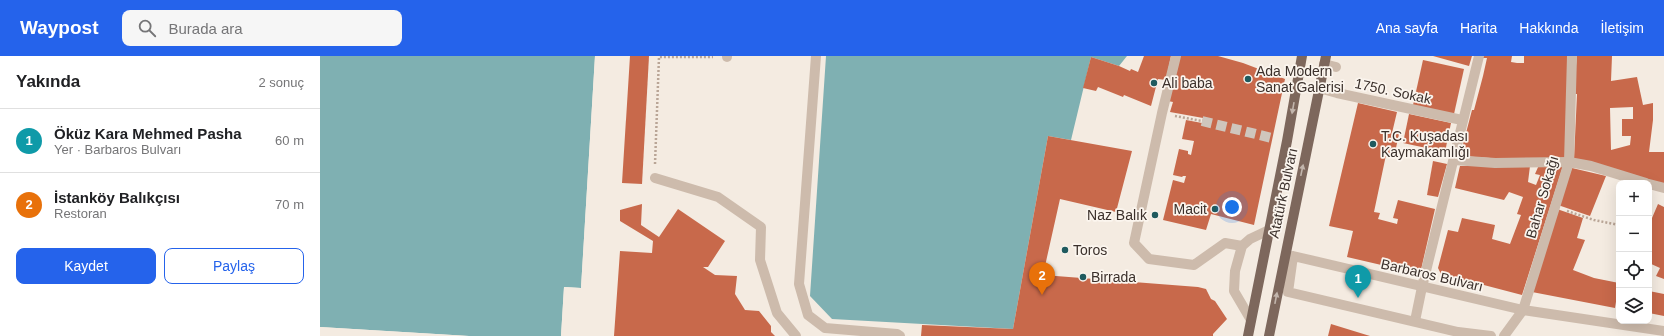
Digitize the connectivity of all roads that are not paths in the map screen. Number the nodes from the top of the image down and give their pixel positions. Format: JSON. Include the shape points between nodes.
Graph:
{"nodes":[{"id":1,"x":816,"y":56,"type":"edge"},
{"id":2,"x":1176,"y":56,"type":"edge"},
{"id":3,"x":1302,"y":56,"type":"edge"},
{"id":4,"x":1479,"y":56,"type":"edge"},
{"id":5,"x":1572,"y":56,"type":"edge"},
{"id":6,"x":1325,"y":60,"type":"edge"},
{"id":7,"x":1336,"y":67,"type":"dead end"},
{"id":8,"x":1319,"y":88,"type":"junction"},
{"id":9,"x":1462,"y":120,"type":"junction"},
{"id":10,"x":1454,"y":160,"type":"junction"},
{"id":11,"x":1569,"y":162,"type":"junction"},
{"id":12,"x":655,"y":178,"type":"road end"},
{"id":13,"x":1636,"y":180,"type":"edge"},
{"id":14,"x":1652,"y":185,"type":"edge"},
{"id":15,"x":1664,"y":188,"type":"edge"},
{"id":16,"x":1269,"y":230,"type":"junction"},
{"id":17,"x":1242,"y":246,"type":"junction"},
{"id":18,"x":1422,"y":287,"type":"junction"},
{"id":19,"x":1523,"y":310,"type":"junction"},
{"id":20,"x":1251,"y":320,"type":"junction"},
{"id":21,"x":784,"y":321,"type":"junction"},
{"id":22,"x":1415,"y":321,"type":"junction"},
{"id":23,"x":1664,"y":331,"type":"edge"},
{"id":24,"x":796,"y":336,"type":"edge"},
{"id":25,"x":803,"y":336,"type":"edge"},
{"id":26,"x":900,"y":336,"type":"edge"},
{"id":27,"x":1248,"y":336,"type":"edge"},
{"id":28,"x":1269,"y":336,"type":"edge"},
{"id":29,"x":1491,"y":336,"type":"edge"},
{"id":30,"x":1504,"y":336,"type":"edge"}],
"edges":[{"from":1,"to":26,"type":"street","via":[[800,284],[808,315],[825,328]]},
{"from":2,"to":17,"type":"street","via":[[1134,243],[1149,259],[1194,265],[1225,243]]},
{"from":3,"to":16,"type":"main road","name":"Atatürk Bulvarı","one_way":true},
{"from":4,"to":9,"type":"street"},
{"from":5,"to":11,"type":"street","name":"Bahar Sokağı"},
{"from":6,"to":7,"type":"street"},
{"from":6,"to":8,"type":"main road","name":"Atatürk Bulvarı"},
{"from":8,"to":9,"type":"street","name":"1750. Sokak"},
{"from":28,"to":8,"type":"main road","name":"Atatürk Bulvarı","one_way":true},
{"from":9,"to":10,"type":"street"},
{"from":10,"to":11,"type":"street","via":[[1495,163]]},
{"from":10,"to":18,"type":"street"},
{"from":11,"to":13,"type":"street"},
{"from":11,"to":19,"type":"street","name":"Bahar Sokağı"},
{"from":12,"to":21,"type":"street","via":[[718,197],[761,227],[760,260],[777,313]]},
{"from":14,"to":15,"type":"street"},
{"from":16,"to":17,"type":"street"},
{"from":16,"to":20,"type":"main road","name":"Atatürk Bulvarı"},
{"from":17,"to":20,"type":"street","via":[[1235,272],[1234,291]]},
{"from":18,"to":19,"type":"street","name":"Barbaros Bulvarı"},
{"from":18,"to":22,"type":"street"},
{"from":18,"to":22,"type":"street","name":"Barbaros Bulvarı","via":[[1293,256],[1288,292]]},
{"from":19,"to":23,"type":"street","name":"Barbaros Bulvarı"},
{"from":19,"to":30,"type":"street","name":"Bahar Sokağı"},
{"from":20,"to":27,"type":"main road","name":"Atatürk Bulvarı"},
{"from":21,"to":24,"type":"street"},
{"from":21,"to":25,"type":"street"},
{"from":22,"to":29,"type":"street","name":"Barbaros Bulvarı","via":[[1458,332]]}]}
